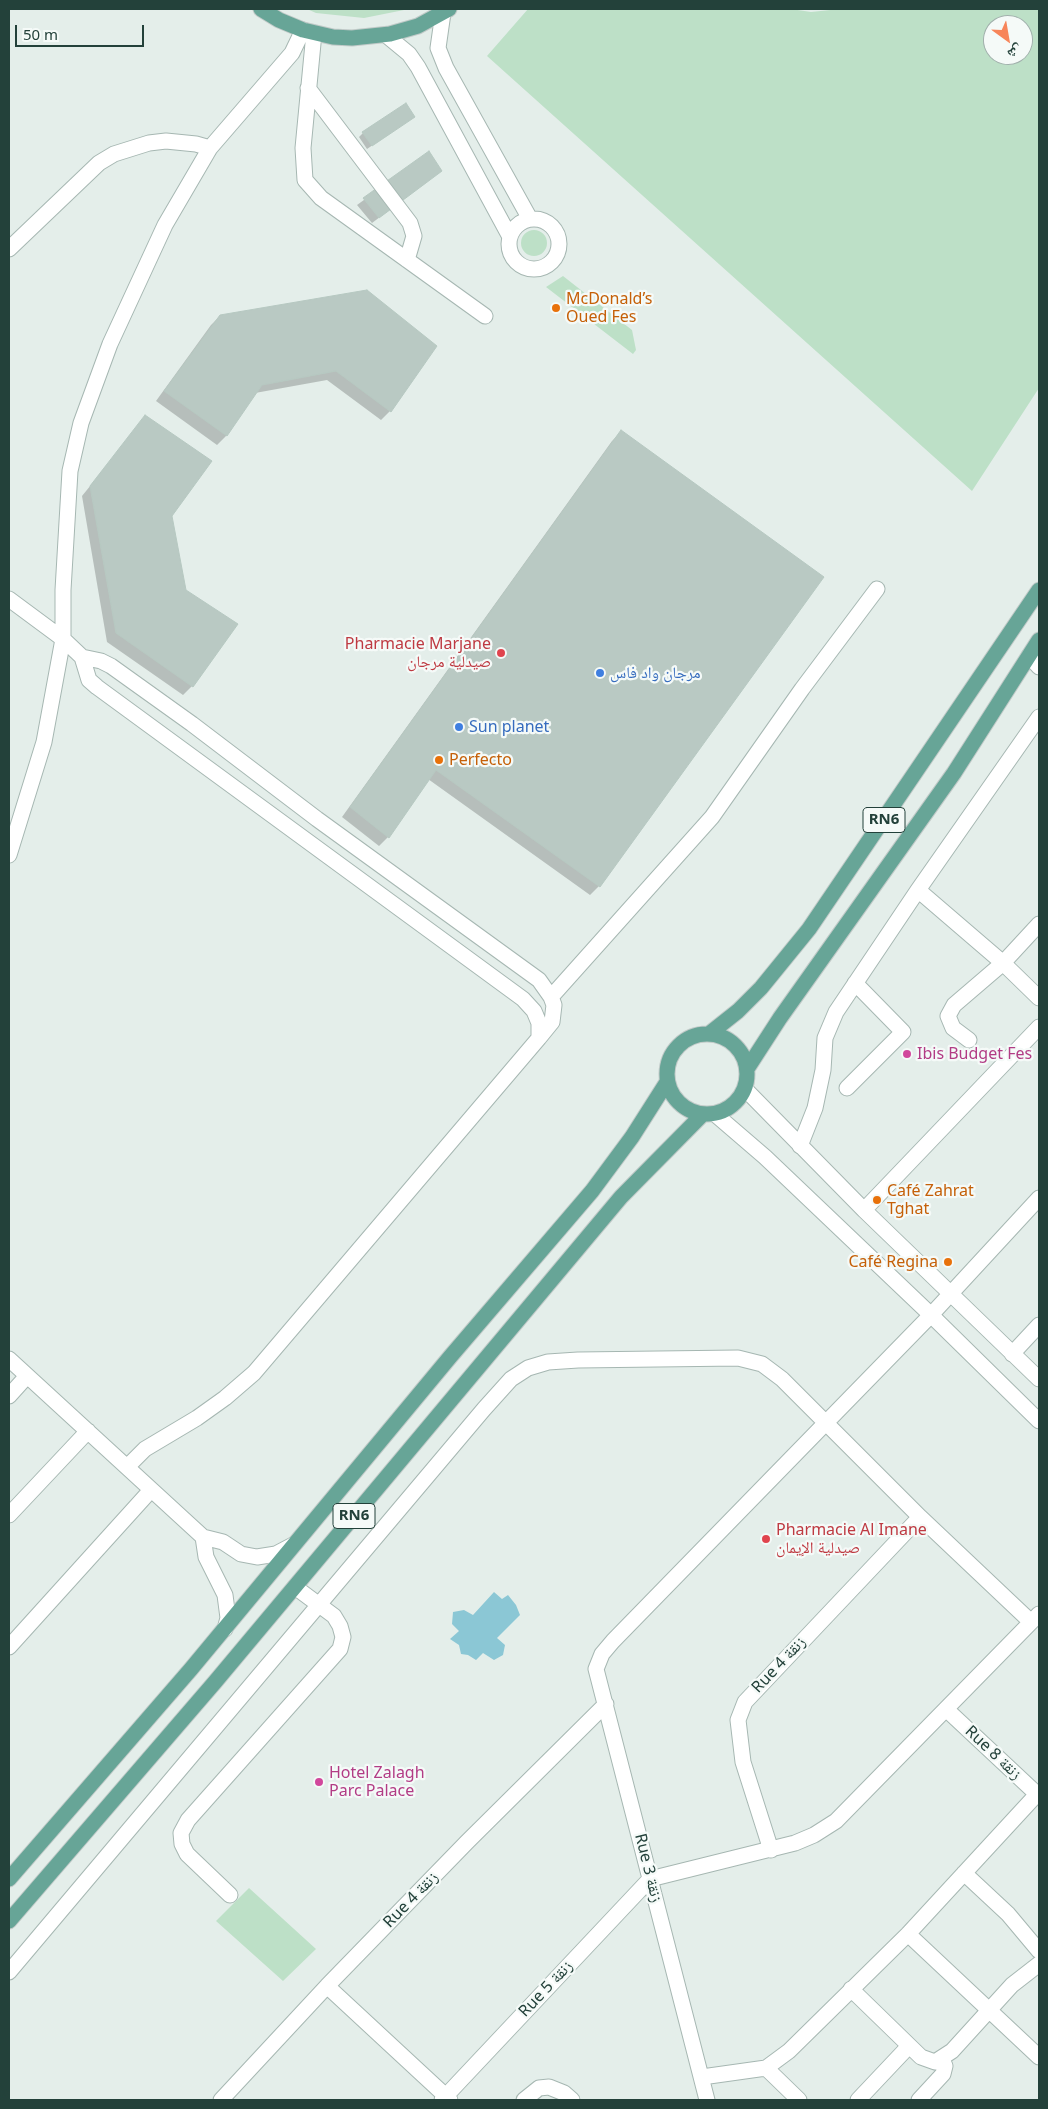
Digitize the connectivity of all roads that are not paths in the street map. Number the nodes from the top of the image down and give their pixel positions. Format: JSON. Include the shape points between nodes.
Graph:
{"nodes":[{"id":1,"x":261,"y":9,"type":"edge"},
{"id":2,"x":446,"y":11,"type":"edge"},
{"id":3,"x":308,"y":31,"type":"junction"},
{"id":4,"x":386,"y":35,"type":"junction"},
{"id":5,"x":308,"y":88,"type":"junction"},
{"id":6,"x":210,"y":148,"type":"junction"},
{"id":7,"x":530,"y":220,"type":"junction"},
{"id":8,"x":510,"y":237,"type":"junction"},
{"id":9,"x":9,"y":249,"type":"edge"},
{"id":10,"x":408,"y":260,"type":"junction"},
{"id":11,"x":485,"y":316,"type":"dead end"},
{"id":12,"x":877,"y":589,"type":"dead end"},
{"id":13,"x":1039,"y":590,"type":"edge"},
{"id":14,"x":9,"y":599,"type":"edge"},
{"id":15,"x":63,"y":640,"type":"junction"},
{"id":16,"x":1039,"y":640,"type":"edge"},
{"id":17,"x":82,"y":657,"type":"junction"},
{"id":18,"x":1034,"y":661,"type":"edge"},
{"id":19,"x":1039,"y":717,"type":"edge"},
{"id":20,"x":9,"y":855,"type":"edge"},
{"id":21,"x":918,"y":890,"type":"junction"},
{"id":22,"x":1039,"y":924,"type":"edge"},
{"id":23,"x":1003,"y":963,"type":"junction"},
{"id":24,"x":855,"y":984,"type":"junction"},
{"id":25,"x":552,"y":997,"type":"junction"},
{"id":26,"x":1039,"y":998,"type":"edge"},
{"id":27,"x":1039,"y":1027,"type":"edge"},
{"id":28,"x":709,"y":1034,"type":"junction"},
{"id":29,"x":539,"y":1038,"type":"junction"},
{"id":30,"x":969,"y":1040,"type":"dead end"},
{"id":31,"x":747,"y":1068,"type":"junction"},
{"id":32,"x":667,"y":1082,"type":"junction"},
{"id":33,"x":847,"y":1088,"type":"dead end"},
{"id":34,"x":745,"y":1089,"type":"junction"},
{"id":35,"x":708,"y":1114,"type":"junction"},
{"id":36,"x":800,"y":1146,"type":"junction"},
{"id":37,"x":1039,"y":1198,"type":"edge"},
{"id":38,"x":864,"y":1210,"type":"junction"},
{"id":39,"x":950,"y":1294,"type":"junction"},
{"id":40,"x":931,"y":1315,"type":"junction"},
{"id":41,"x":1039,"y":1324,"type":"edge"},
{"id":42,"x":1012,"y":1354,"type":"junction"},
{"id":43,"x":9,"y":1359,"type":"edge"},
{"id":44,"x":27,"y":1376,"type":"junction"},
{"id":45,"x":1039,"y":1380,"type":"edge"},
{"id":46,"x":9,"y":1396,"type":"edge"},
{"id":47,"x":1039,"y":1421,"type":"edge"},
{"id":48,"x":827,"y":1423,"type":"junction"},
{"id":49,"x":88,"y":1431,"type":"junction"},
{"id":50,"x":126,"y":1467,"type":"junction"},
{"id":51,"x":151,"y":1490,"type":"junction"},
{"id":52,"x":9,"y":1515,"type":"edge"},
{"id":53,"x":920,"y":1517,"type":"junction"},
{"id":54,"x":203,"y":1537,"type":"junction"},
{"id":55,"x":302,"y":1538,"type":"junction"},
{"id":56,"x":295,"y":1587,"type":"junction"},
{"id":57,"x":318,"y":1604,"type":"junction"},
{"id":58,"x":1035,"y":1618,"type":"edge"},
{"id":59,"x":226,"y":1629,"type":"junction"},
{"id":60,"x":9,"y":1647,"type":"edge"},
{"id":61,"x":606,"y":1704,"type":"junction"},
{"id":62,"x":947,"y":1710,"type":"junction"},
{"id":63,"x":1039,"y":1794,"type":"edge"},
{"id":64,"x":771,"y":1850,"type":"junction"},
{"id":65,"x":964,"y":1873,"type":"junction"},
{"id":66,"x":9,"y":1879,"type":"edge"},
{"id":67,"x":650,"y":1879,"type":"junction"},
{"id":68,"x":230,"y":1895,"type":"dead end"},
{"id":69,"x":9,"y":1921,"type":"edge"},
{"id":70,"x":908,"y":1934,"type":"junction"},
{"id":71,"x":1039,"y":1951,"type":"edge"},
{"id":72,"x":1039,"y":1964,"type":"edge"},
{"id":73,"x":9,"y":1972,"type":"edge"},
{"id":74,"x":327,"y":1986,"type":"junction"},
{"id":75,"x":850,"y":1989,"type":"junction"},
{"id":76,"x":990,"y":2010,"type":"junction"},
{"id":77,"x":909,"y":2046,"type":"junction"},
{"id":78,"x":1039,"y":2057,"type":"edge"},
{"id":79,"x":942,"y":2059,"type":"junction"},
{"id":80,"x":766,"y":2068,"type":"junction"},
{"id":81,"x":702,"y":2077,"type":"junction"},
{"id":82,"x":446,"y":2099,"type":"edge"},
{"id":83,"x":221,"y":2100,"type":"edge"},
{"id":84,"x":524,"y":2100,"type":"edge"},
{"id":85,"x":572,"y":2100,"type":"edge"},
{"id":86,"x":707,"y":2100,"type":"edge"},
{"id":87,"x":799,"y":2100,"type":"edge"},
{"id":88,"x":858,"y":2100,"type":"edge"},
{"id":89,"x":920,"y":2100,"type":"edge"}],
"edges":[{"from":1,"to":3,"type":"main road"},
{"from":2,"to":4,"type":"main road","via":[[418,26]]},
{"from":2,"to":7,"type":"street","via":[[438,48],[446,68]]},
{"from":3,"to":4,"type":"main road","via":[[352,38]]},
{"from":3,"to":5,"type":"street"},
{"from":3,"to":6,"type":"street"},
{"from":4,"to":8,"type":"street","via":[[409,54],[418,67]]},
{"from":5,"to":10,"type":"street","via":[[410,223],[414,236]]},
{"from":5,"to":10,"type":"street","via":[[303,148],[305,180],[321,198]]},
{"from":6,"to":9,"type":"street","via":[[196,144],[148,143],[114,154],[99,163]]},
{"from":6,"to":15,"type":"street","via":[[165,225],[146,265],[110,344],[81,423],[70,471],[62,590]]},
{"from":7,"to":8,"type":"street","via":[[521,222]]},
{"from":7,"to":8,"type":"street","via":[[545,221],[556,232],[559,246],[553,260],[534,268],[520,264],[512,255]]},
{"from":10,"to":11,"type":"street"},
{"from":12,"to":25,"type":"street","via":[[712,818]]},
{"from":13,"to":28,"type":"main road","number":"RN6","via":[[809,929],[761,988]]},
{"from":14,"to":15,"type":"street"},
{"from":15,"to":17,"type":"street"},
{"from":15,"to":20,"type":"street","via":[[44,742]]},
{"from":16,"to":18,"type":"main road","number":"RN6"},
{"from":17,"to":25,"type":"street","via":[[112,666],[539,980]]},
{"from":17,"to":29,"type":"street","via":[[89,680],[97,687],[522,999],[534,1011],[539,1023]]},
{"from":18,"to":31,"type":"main road","number":"RN6"},
{"from":19,"to":21,"type":"street"},
{"from":21,"to":23,"type":"street"},
{"from":21,"to":24,"type":"street"},
{"from":22,"to":23,"type":"street"},
{"from":23,"to":26,"type":"street"},
{"from":23,"to":30,"type":"street","via":[[954,1005],[948,1016],[953,1028]]},
{"from":24,"to":33,"type":"street","via":[[903,1032]]},
{"from":24,"to":36,"type":"street","via":[[825,1038],[823,1070],[815,1108]]},
{"from":25,"to":29,"type":"street","via":[[552,1022]]},
{"from":27,"to":38,"type":"street"},
{"from":28,"to":31,"type":"main road","via":[[730,1041],[738,1048]]},
{"from":28,"to":32,"type":"main road","number":"RN6","via":[[689,1038],[673,1052],[668,1062]]},
{"from":29,"to":50,"type":"street","via":[[254,1372],[218,1403],[145,1449]]},
{"from":31,"to":34,"type":"main road","number":"RN6"},
{"from":32,"to":35,"type":"main road","via":[[676,1101],[692,1112]]},
{"from":32,"to":55,"type":"main road","number":"RN6","via":[[592,1192],[450,1357]]},
{"from":34,"to":35,"type":"main road","number":"RN6","via":[[733,1105]]},
{"from":34,"to":36,"type":"street"},
{"from":35,"to":40,"type":"street","via":[[765,1158]]},
{"from":35,"to":56,"type":"main road","number":"RN6","via":[[621,1197]]},
{"from":36,"to":38,"type":"street"},
{"from":37,"to":39,"type":"street","name":"Rue 3 زنقة"},
{"from":38,"to":39,"type":"street"},
{"from":39,"to":40,"type":"street","name":"Rue 3 زنقة"},
{"from":39,"to":42,"type":"street"},
{"from":40,"to":47,"type":"street"},
{"from":40,"to":48,"type":"street","name":"Rue 3 زنقة"},
{"from":41,"to":42,"type":"street"},
{"from":42,"to":45,"type":"street"},
{"from":43,"to":44,"type":"street"},
{"from":44,"to":46,"type":"street"},
{"from":44,"to":49,"type":"street"},
{"from":48,"to":53,"type":"street"},
{"from":48,"to":57,"type":"street","via":[[762,1364],[738,1358],[578,1360],[548,1362],[528,1368],[511,1379],[484,1409]]},
{"from":48,"to":61,"type":"street","name":"Rue 3 زنقة","via":[[602,1654],[596,1669]]},
{"from":49,"to":50,"type":"street"},
{"from":49,"to":52,"type":"street"},
{"from":50,"to":51,"type":"street"},
{"from":51,"to":54,"type":"street"},
{"from":51,"to":60,"type":"street"},
{"from":53,"to":58,"type":"street"},
{"from":53,"to":64,"type":"street","name":"Rue 4 زنقة","via":[[745,1702],[738,1720],[743,1762]]},
{"from":54,"to":55,"type":"street","via":[[223,1542],[240,1554],[257,1557],[286,1550]]},
{"from":54,"to":59,"type":"street","via":[[206,1557],[225,1595]]},
{"from":55,"to":59,"type":"main road","number":"RN6"},
{"from":56,"to":57,"type":"street"},
{"from":56,"to":69,"type":"main road","number":"RN6"},
{"from":57,"to":68,"type":"street","via":[[334,1616],[340,1626],[343,1637],[340,1649],[188,1820],[181,1833],[186,1854]]},
{"from":57,"to":73,"type":"street"},
{"from":58,"to":62,"type":"street"},
{"from":59,"to":66,"type":"main road","number":"RN6"},
{"from":61,"to":67,"type":"street","name":"Rue 3 زنقة"},
{"from":61,"to":74,"type":"street","name":"Rue 4 زنقة"},
{"from":62,"to":63,"type":"street","name":"Rue 8 زنقة"},
{"from":62,"to":64,"type":"street","via":[[836,1821],[814,1835]]},
{"from":63,"to":65,"type":"street"},
{"from":64,"to":67,"type":"street"},
{"from":65,"to":70,"type":"street"},
{"from":65,"to":71,"type":"street","via":[[1008,1914]]},
{"from":67,"to":81,"type":"street","name":"Rue 3 زنقة"},
{"from":67,"to":82,"type":"street","name":"Rue 5 زنقة"},
{"from":70,"to":75,"type":"street"},
{"from":70,"to":76,"type":"street"},
{"from":72,"to":76,"type":"street","via":[[1019,1978]]},
{"from":74,"to":82,"type":"street"},
{"from":74,"to":83,"type":"street","name":"Rue 4 زنقة"},
{"from":75,"to":77,"type":"street"},
{"from":75,"to":80,"type":"street","via":[[789,2051]]},
{"from":76,"to":78,"type":"street"},
{"from":76,"to":79,"type":"street"},
{"from":77,"to":79,"type":"street","via":[[929,2061]]},
{"from":77,"to":88,"type":"street"},
{"from":79,"to":89,"type":"street","via":[[945,2066],[943,2074]]},
{"from":80,"to":81,"type":"street"},
{"from":80,"to":87,"type":"street"},
{"from":81,"to":86,"type":"street","name":"Rue 3 زنقة"},
{"from":84,"to":85,"type":"street","via":[[539,2088],[549,2087]]}]}
